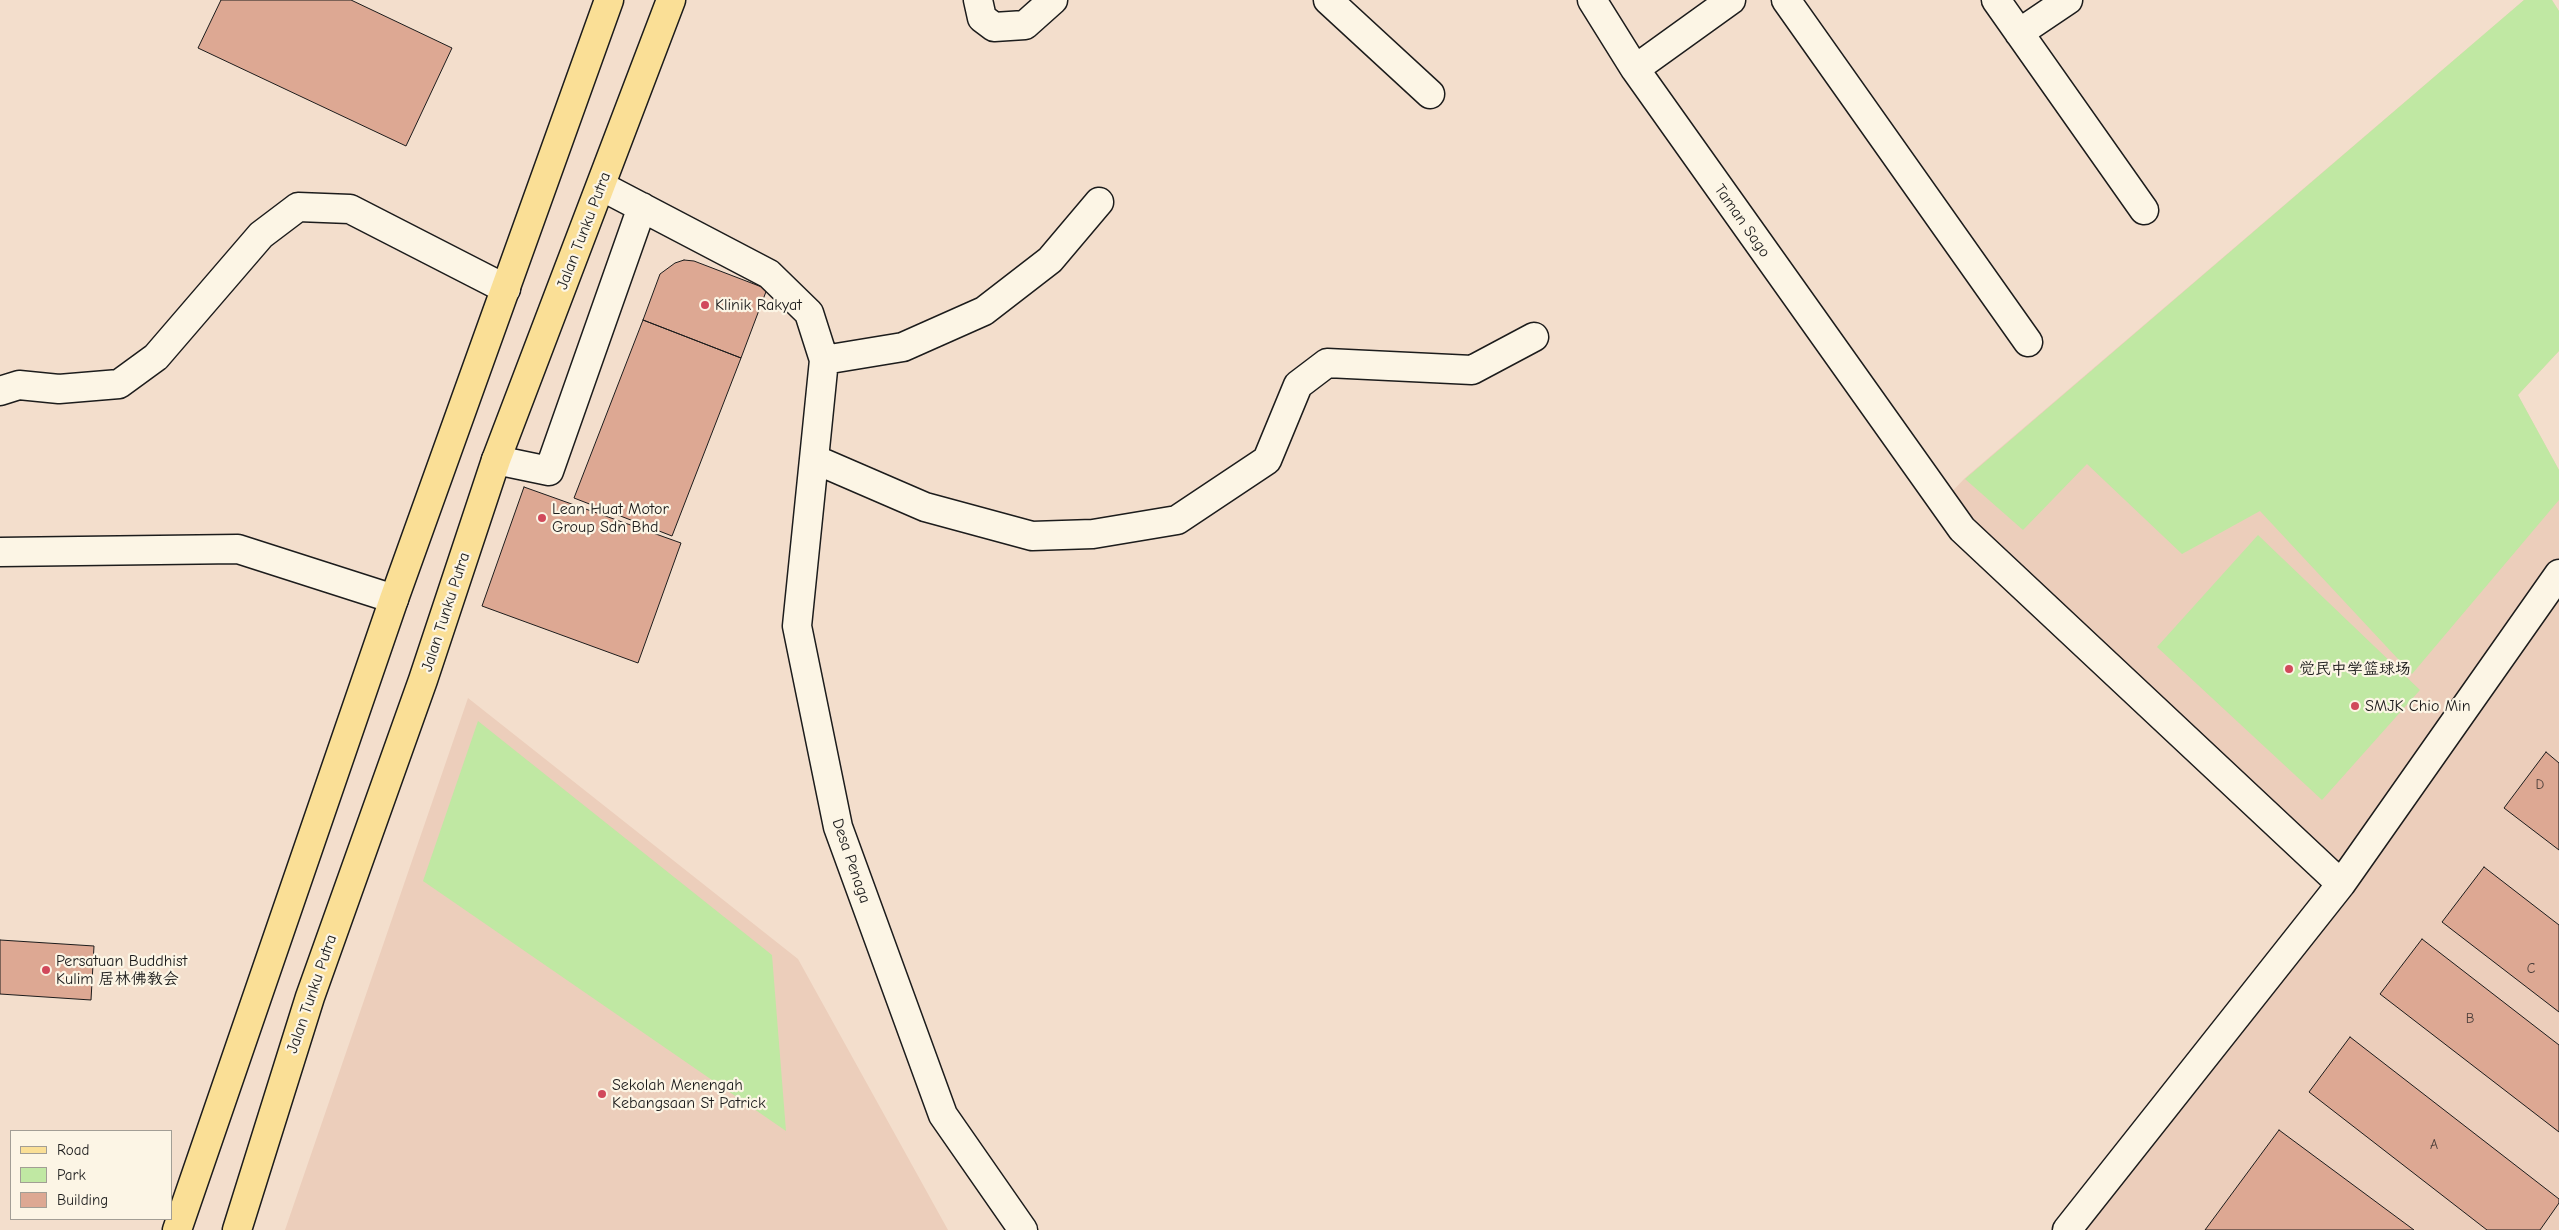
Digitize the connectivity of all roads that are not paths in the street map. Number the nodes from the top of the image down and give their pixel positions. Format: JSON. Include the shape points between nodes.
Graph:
{"nodes":[{"id":1,"x":609,"y":0,"type":"edge"},
{"id":2,"x":671,"y":0,"type":"edge"},
{"id":3,"x":978,"y":0,"type":"edge"},
{"id":4,"x":1053,"y":0,"type":"edge"},
{"id":5,"x":1328,"y":0,"type":"edge"},
{"id":6,"x":1592,"y":0,"type":"edge"},
{"id":7,"x":1731,"y":0,"type":"edge"},
{"id":8,"x":1786,"y":0,"type":"edge"},
{"id":9,"x":1996,"y":0,"type":"edge"},
{"id":10,"x":2068,"y":0,"type":"edge"},
{"id":11,"x":2019,"y":33,"type":"junction"},
{"id":12,"x":1635,"y":69,"type":"junction"},
{"id":13,"x":1430,"y":94,"type":"dead end"},
{"id":14,"x":601,"y":186,"type":"junction"},
{"id":15,"x":1098,"y":202,"type":"dead end"},
{"id":16,"x":642,"y":207,"type":"junction"},
{"id":17,"x":2144,"y":210,"type":"dead end"},
{"id":18,"x":506,"y":289,"type":"junction"},
{"id":19,"x":1534,"y":337,"type":"dead end"},
{"id":20,"x":2028,"y":342,"type":"dead end"},
{"id":21,"x":824,"y":360,"type":"junction"},
{"id":22,"x":0,"y":391,"type":"edge"},
{"id":23,"x":814,"y":459,"type":"junction"},
{"id":24,"x":496,"y":460,"type":"junction"},
{"id":25,"x":0,"y":552,"type":"edge"},
{"id":26,"x":2559,"y":574,"type":"edge"},
{"id":27,"x":394,"y":599,"type":"junction"},
{"id":28,"x":2341,"y":884,"type":"junction"},
{"id":29,"x":177,"y":1230,"type":"edge"},
{"id":30,"x":237,"y":1230,"type":"edge"},
{"id":31,"x":1023,"y":1230,"type":"edge"},
{"id":32,"x":2067,"y":1230,"type":"edge"}],
"edges":[{"from":1,"to":18,"type":"main road"},
{"from":2,"to":14,"type":"main road","name":"Jalan Tunku Putra"},
{"from":3,"to":4,"type":"street","via":[[982,18],[994,27],[1025,25]]},
{"from":5,"to":13,"type":"street"},
{"from":6,"to":12,"type":"street","name":"Taman Sago"},
{"from":7,"to":12,"type":"street"},
{"from":8,"to":20,"type":"street"},
{"from":9,"to":11,"type":"street"},
{"from":10,"to":11,"type":"street"},
{"from":11,"to":17,"type":"street"},
{"from":12,"to":28,"type":"street","name":"Taman Sago","via":[[1962,529]]},
{"from":14,"to":16,"type":"street"},
{"from":14,"to":24,"type":"main road","name":"Jalan Tunku Putra"},
{"from":15,"to":21,"type":"street","via":[[1050,260],[984,311],[903,347]]},
{"from":16,"to":21,"type":"street","via":[[769,274],[809,313]]},
{"from":16,"to":24,"type":"street","via":[[549,471]]},
{"from":18,"to":22,"type":"street","via":[[350,208],[298,207],[261,235],[156,357],[119,384],[59,389],[18,385]]},
{"from":18,"to":27,"type":"main road"},
{"from":19,"to":23,"type":"street","via":[[1472,370],[1327,363],[1298,385],[1267,460],[1177,520],[1093,534],[1032,536],[925,507]]},
{"from":21,"to":23,"type":"street","name":"Desa Penaga"},
{"from":23,"to":31,"type":"street","name":"Desa Penaga","via":[[797,626],[838,828],[943,1115]]},
{"from":24,"to":30,"type":"main road","name":"Jalan Tunku Putra","via":[[423,680],[310,997]]},
{"from":25,"to":27,"type":"street","via":[[238,549]]},
{"from":26,"to":28,"type":"street"},
{"from":27,"to":29,"type":"main road"},
{"from":28,"to":32,"type":"street"}]}
